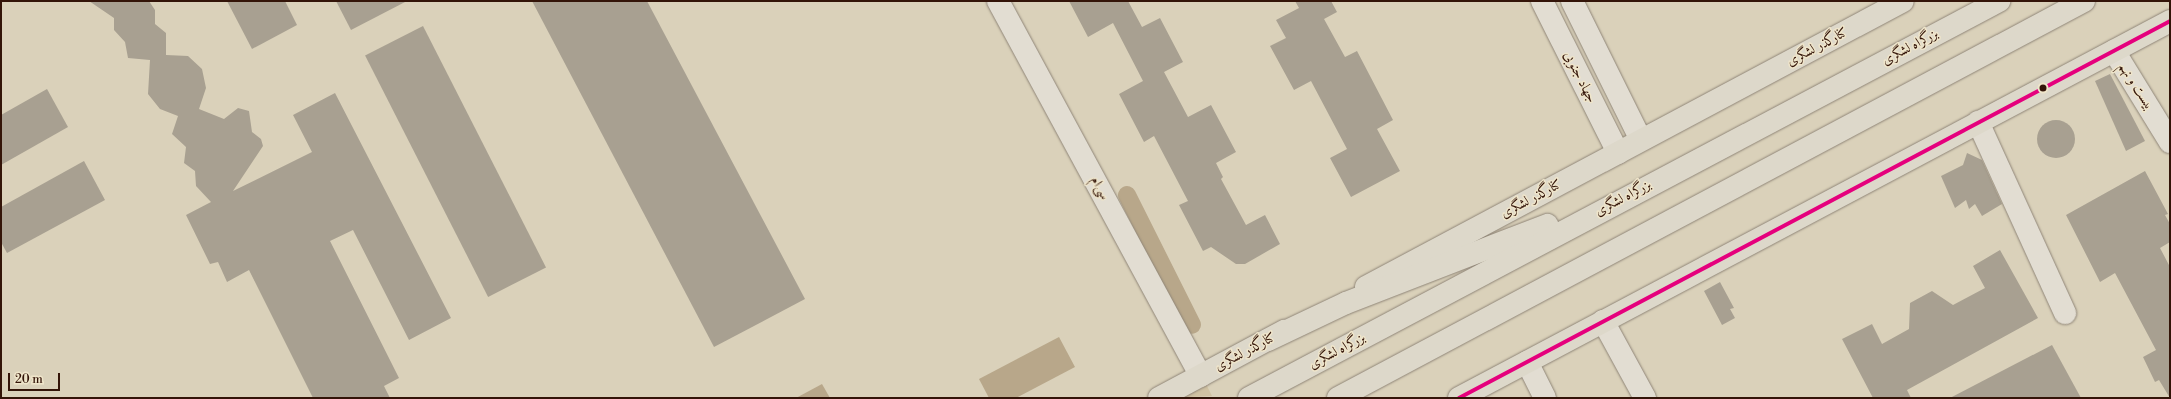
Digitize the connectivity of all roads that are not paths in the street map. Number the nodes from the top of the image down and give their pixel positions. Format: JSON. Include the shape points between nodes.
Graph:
{"nodes":[{"id":1,"x":998,"y":1,"type":"edge"},
{"id":2,"x":1542,"y":1,"type":"edge"},
{"id":3,"x":1572,"y":1,"type":"edge"},
{"id":4,"x":1903,"y":1,"type":"edge"},
{"id":5,"x":1999,"y":1,"type":"edge"},
{"id":6,"x":2084,"y":1,"type":"edge"},
{"id":7,"x":2170,"y":20,"type":"edge"},
{"id":8,"x":2114,"y":50,"type":"junction"},
{"id":9,"x":1978,"y":122,"type":"junction"},
{"id":10,"x":1641,"y":140,"type":"junction"},
{"id":11,"x":2170,"y":142,"type":"edge"},
{"id":12,"x":1618,"y":153,"type":"junction"},
{"id":13,"x":1640,"y":189,"type":"junction"},
{"id":14,"x":2064,"y":313,"type":"dead end"},
{"id":15,"x":1603,"y":321,"type":"junction"},
{"id":16,"x":1268,"y":340,"type":"junction"},
{"id":17,"x":1527,"y":362,"type":"junction"},
{"id":18,"x":1201,"y":376,"type":"junction"},
{"id":19,"x":1158,"y":398,"type":"edge"},
{"id":20,"x":1249,"y":398,"type":"edge"},
{"id":21,"x":1338,"y":398,"type":"edge"},
{"id":22,"x":1459,"y":398,"type":"edge"},
{"id":23,"x":1545,"y":398,"type":"edge"},
{"id":24,"x":1644,"y":398,"type":"edge"}],
"edges":[{"from":1,"to":18,"type":"street","name":"سی‌ام"},
{"from":2,"to":12,"type":"street","name":"جهاد جنوبی"},
{"from":3,"to":10,"type":"street","name":"جهاد جنوبی"},
{"from":4,"to":10,"type":"main road","name":"کنارگذر لشگری"},
{"from":5,"to":13,"type":"main road","name":"بزرگراه لشگری"},
{"from":6,"to":21,"type":"main road"},
{"from":7,"to":8,"type":"main road"},
{"from":8,"to":9,"type":"main road"},
{"from":8,"to":11,"type":"street","name":"بیست و نهم"},
{"from":9,"to":14,"type":"street"},
{"from":9,"to":15,"type":"main road"},
{"from":10,"to":12,"type":"main road","name":"کنارگذر لشگری"},
{"from":12,"to":16,"type":"main road","name":"کنارگذر لشگری"},
{"from":13,"to":16,"type":"main road","via":[[1346,303]]},
{"from":13,"to":20,"type":"main road","name":"بزرگراه لشگری"},
{"from":15,"to":17,"type":"main road"},
{"from":15,"to":24,"type":"street"},
{"from":16,"to":18,"type":"main road","name":"کنارگذر لشگری"},
{"from":17,"to":22,"type":"main road"},
{"from":17,"to":23,"type":"street"},
{"from":18,"to":19,"type":"main road","name":"کنارگذر لشگری"}]}
